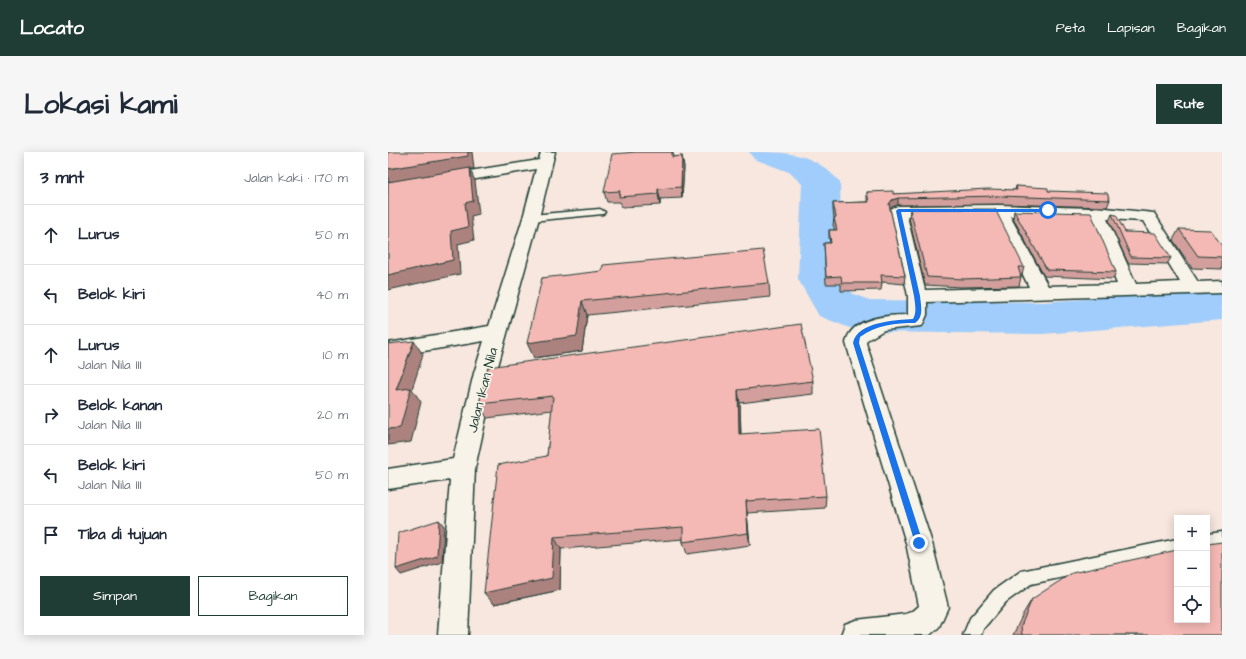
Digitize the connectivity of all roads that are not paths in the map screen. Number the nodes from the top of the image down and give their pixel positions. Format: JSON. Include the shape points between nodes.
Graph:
{"nodes":[{"id":1,"x":547,"y":158,"type":"edge"},
{"id":2,"x":388,"y":189,"type":"edge"},
{"id":3,"x":999,"y":210,"type":"junction"},
{"id":4,"x":600,"y":212,"type":"dead end"},
{"id":5,"x":1096,"y":212,"type":"junction"},
{"id":6,"x":531,"y":218,"type":"junction"},
{"id":7,"x":1192,"y":287,"type":"junction"},
{"id":8,"x":1222,"y":287,"type":"edge"},
{"id":9,"x":1129,"y":290,"type":"junction"},
{"id":10,"x":1042,"y":293,"type":"junction"},
{"id":11,"x":917,"y":301,"type":"junction"},
{"id":12,"x":496,"y":332,"type":"junction"},
{"id":13,"x":388,"y":350,"type":"edge"},
{"id":14,"x":506,"y":370,"type":"edge"},
{"id":15,"x":485,"y":373,"type":"junction"},
{"id":16,"x":463,"y":468,"type":"junction"},
{"id":17,"x":388,"y":478,"type":"edge"},
{"id":18,"x":1222,"y":539,"type":"edge"},
{"id":19,"x":1210,"y":541,"type":"edge"},
{"id":20,"x":1174,"y":547,"type":"edge"},
{"id":21,"x":453,"y":635,"type":"edge"},
{"id":22,"x":856,"y":635,"type":"edge"},
{"id":23,"x":972,"y":635,"type":"edge"}],
"edges":[{"from":1,"to":2,"type":"street"},
{"from":1,"to":6,"type":"street","name":"Jalan Ikan Nila"},
{"from":3,"to":5,"type":"street"},
{"from":3,"to":10,"type":"street"},
{"from":3,"to":11,"type":"street","via":[[898,211]]},
{"from":4,"to":6,"type":"lane"},
{"from":5,"to":7,"type":"street","via":[[1148,216]]},
{"from":5,"to":9,"type":"street"},
{"from":6,"to":12,"type":"street","name":"Jalan Ikan Nila"},
{"from":7,"to":8,"type":"street"},
{"from":7,"to":9,"type":"street"},
{"from":9,"to":10,"type":"street"},
{"from":10,"to":11,"type":"street"},
{"from":11,"to":22,"type":"street","via":[[918,316],[915,321],[868,329],[858,337],[856,343],[919,543],[934,607],[930,617],[921,624],[906,629]]},
{"from":12,"to":13,"type":"street"},
{"from":12,"to":15,"type":"street","name":"Jalan Ikan Nila"},
{"from":14,"to":15,"type":"street"},
{"from":15,"to":16,"type":"street","name":"Jalan Ikan Nila"},
{"from":16,"to":17,"type":"street"},
{"from":16,"to":21,"type":"street","name":"Jalan Ikan Nila"},
{"from":18,"to":19,"type":"lane"},
{"from":20,"to":23,"type":"lane","via":[[1027,577],[1000,596],[976,624]]}]}
